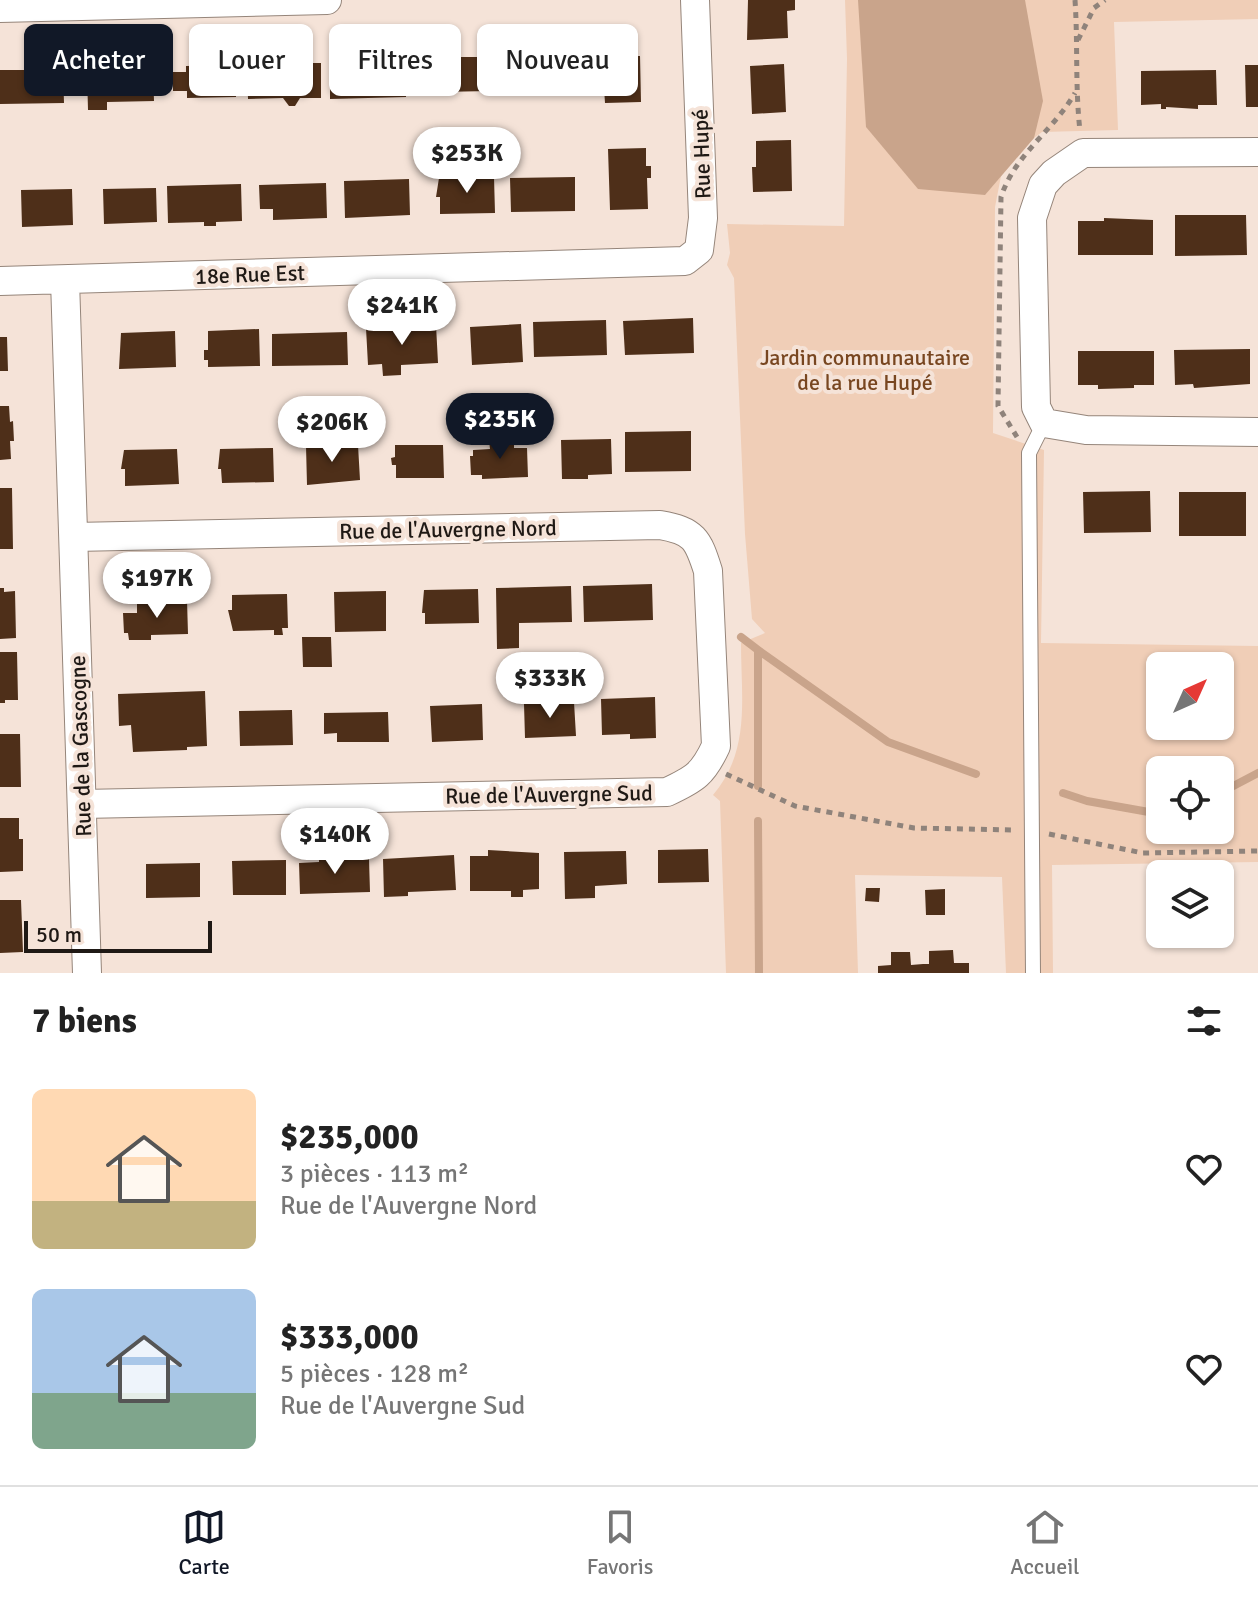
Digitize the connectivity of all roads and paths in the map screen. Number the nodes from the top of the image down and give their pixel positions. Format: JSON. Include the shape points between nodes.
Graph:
{"nodes":[{"id":1,"x":327,"y":0,"type":"edge"},
{"id":2,"x":695,"y":0,"type":"edge"},
{"id":3,"x":1075,"y":0,"type":"edge"},
{"id":4,"x":1105,"y":0,"type":"edge"},
{"id":5,"x":0,"y":8,"type":"edge"},
{"id":6,"x":1078,"y":41,"type":"junction"},
{"id":7,"x":1258,"y":152,"type":"edge"},
{"id":8,"x":1083,"y":153,"type":"junction"},
{"id":9,"x":692,"y":258,"type":"joint"},
{"id":10,"x":65,"y":280,"type":"junction"},
{"id":11,"x":0,"y":281,"type":"edge"},
{"id":12,"x":1044,"y":423,"type":"junction"},
{"id":13,"x":1258,"y":432,"type":"edge"},
{"id":14,"x":74,"y":537,"type":"junction"},
{"id":15,"x":707,"y":765,"type":"junction"},
{"id":16,"x":82,"y":804,"type":"junction"},
{"id":17,"x":1031,"y":831,"type":"junction"},
{"id":18,"x":1258,"y":851,"type":"edge"},
{"id":19,"x":87,"y":973,"type":"edge"},
{"id":20,"x":1033,"y":973,"type":"edge"}],
"edges":[{"from":1,"to":5,"type":"street"},
{"from":2,"to":9,"type":"street","name":"Rue Hupé","via":[[703,218],[699,250]]},
{"from":3,"to":6,"type":"path"},
{"from":4,"to":6,"type":"path","via":[[1094,8]]},
{"from":6,"to":8,"type":"path","via":[[1075,93]]},
{"from":7,"to":8,"type":"street"},
{"from":8,"to":12,"type":"street","via":[[1043,185],[1032,218],[1036,407]]},
{"from":9,"to":10,"type":"street","name":"18e Rue Est"},
{"from":10,"to":11,"type":"street","name":"18e Rue Est"},
{"from":10,"to":14,"type":"street","name":"Rue de la Gascogne"},
{"from":12,"to":13,"type":"street","via":[[1086,430]]},
{"from":12,"to":17,"type":"lane","via":[[1029,453]]},
{"from":14,"to":15,"type":"street","name":"Rue de l'Auvergne Nord","via":[[660,525],[684,529],[700,545],[708,571],[716,746]]},
{"from":14,"to":16,"type":"street","name":"Rue de la Gascogne"},
{"from":15,"to":16,"type":"street","name":"Rue de l'Auvergne Sud","via":[[696,778],[667,792]]},
{"from":15,"to":17,"type":"path","via":[[795,806],[914,828]]},
{"from":16,"to":19,"type":"street","name":"Rue de la Gascogne"},
{"from":17,"to":18,"type":"path","via":[[1143,853]]},
{"from":17,"to":20,"type":"lane"}]}
